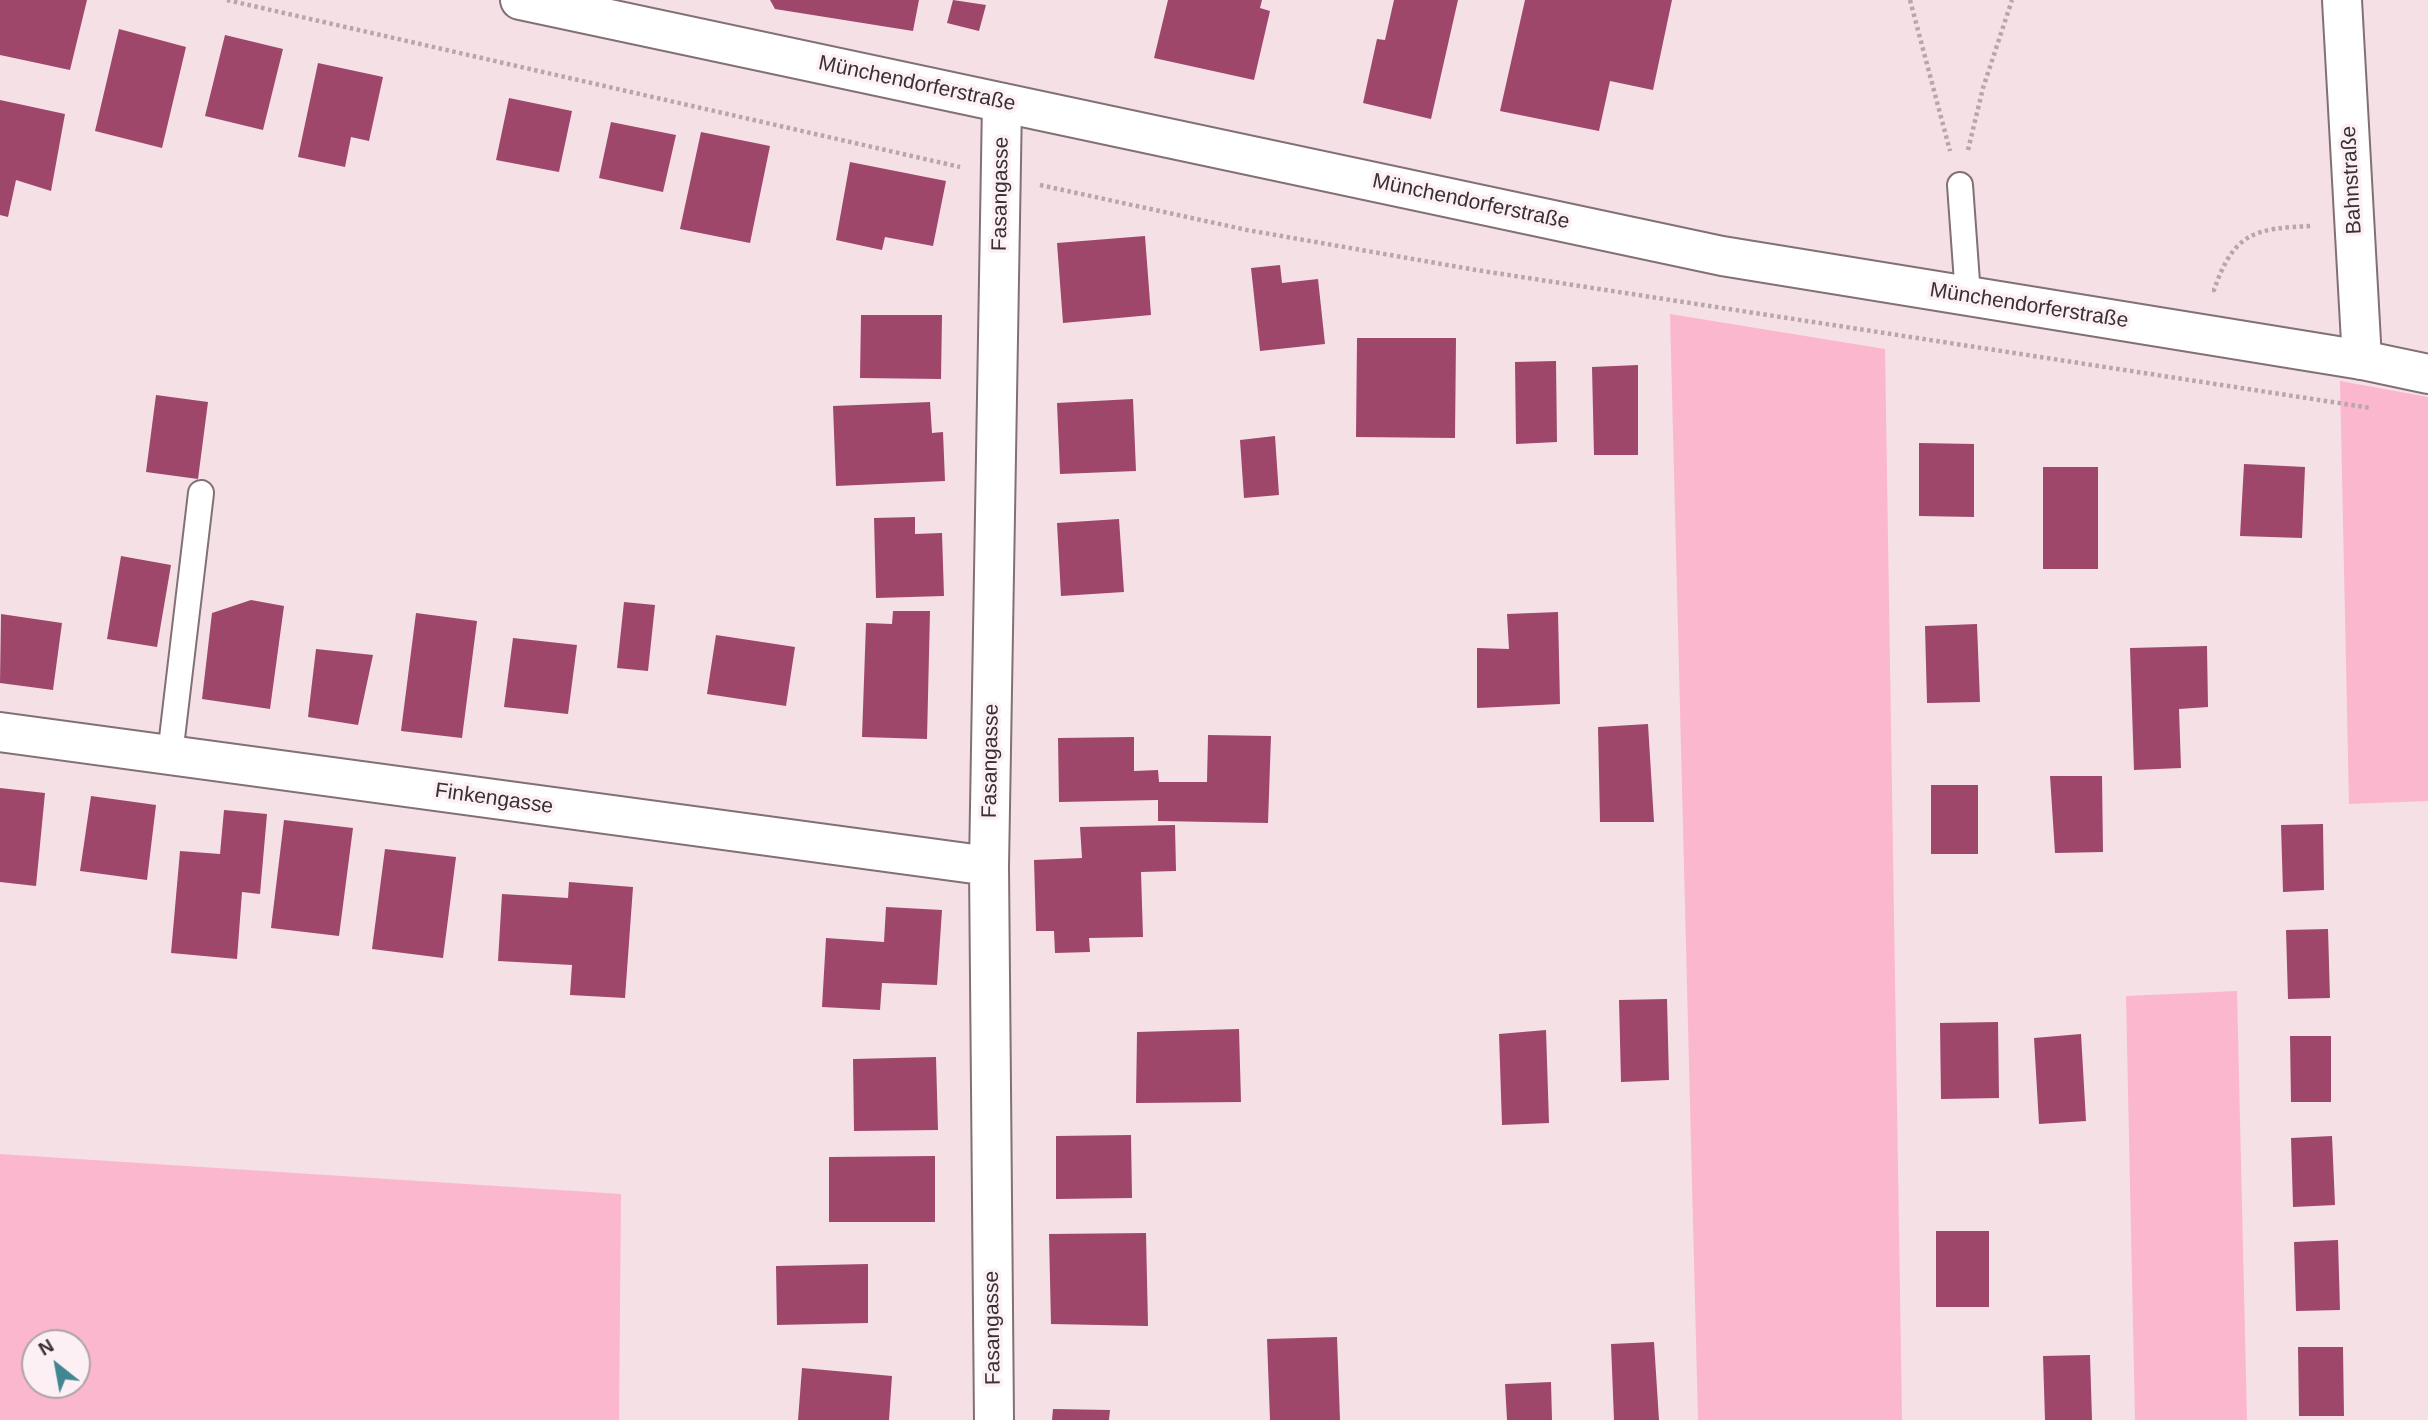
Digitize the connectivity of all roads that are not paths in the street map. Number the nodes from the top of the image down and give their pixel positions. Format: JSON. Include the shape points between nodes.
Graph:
{"nodes":[{"id":1,"x":520,"y":0,"type":"edge"},
{"id":2,"x":2342,"y":0,"type":"edge"},
{"id":3,"x":1002,"y":103,"type":"junction"},
{"id":4,"x":1960,"y":185,"type":"road end"},
{"id":5,"x":1968,"y":296,"type":"junction"},
{"id":6,"x":2362,"y":360,"type":"junction"},
{"id":7,"x":2428,"y":374,"type":"edge"},
{"id":8,"x":201,"y":493,"type":"dead end"},
{"id":9,"x":0,"y":732,"type":"edge"},
{"id":10,"x":170,"y":755,"type":"junction"},
{"id":11,"x":989,"y":866,"type":"junction"},
{"id":12,"x":994,"y":1420,"type":"edge"}],
"edges":[{"from":1,"to":3,"type":"street","name":"Münchendorferstraße"},
{"from":2,"to":6,"type":"street","name":"Bahnstraße"},
{"from":3,"to":5,"type":"street","name":"Münchendorferstraße","via":[[1722,256]]},
{"from":3,"to":11,"type":"street","name":"Fasangasse"},
{"from":4,"to":5,"type":"lane"},
{"from":5,"to":6,"type":"street","name":"Münchendorferstraße"},
{"from":6,"to":7,"type":"street","name":"Münchendorferstraße"},
{"from":8,"to":10,"type":"lane"},
{"from":9,"to":10,"type":"street","name":"Finkengasse"},
{"from":10,"to":11,"type":"street","name":"Finkengasse"},
{"from":11,"to":12,"type":"street","name":"Fasangasse"}]}
